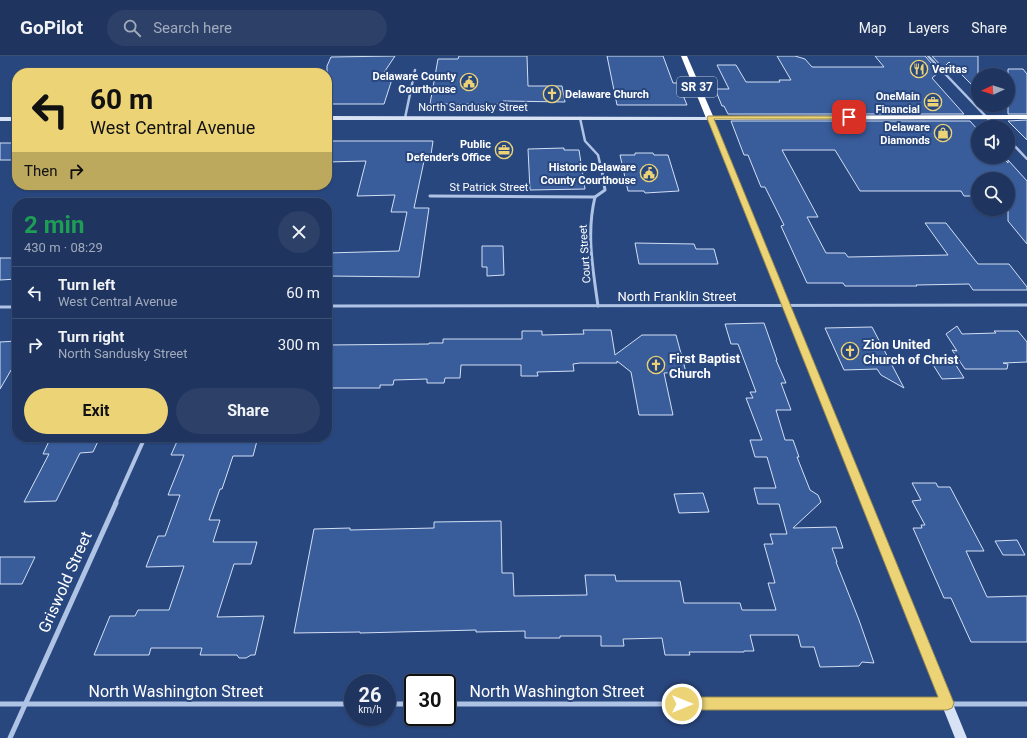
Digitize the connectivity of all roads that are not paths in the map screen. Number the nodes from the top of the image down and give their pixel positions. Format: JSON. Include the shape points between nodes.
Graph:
{"nodes":[{"id":1,"x":684,"y":56,"type":"edge"},
{"id":2,"x":928,"y":56,"type":"edge"},
{"id":3,"x":415,"y":70,"type":"dead end"},
{"id":4,"x":987,"y":117,"type":"junction"},
{"id":5,"x":1027,"y":117,"type":"edge"},
{"id":6,"x":332,"y":118,"type":"edge"},
{"id":7,"x":405,"y":118,"type":"junction"},
{"id":8,"x":580,"y":118,"type":"junction"},
{"id":9,"x":710,"y":118,"type":"junction"},
{"id":10,"x":0,"y":119,"type":"edge"},
{"id":11,"x":12,"y":119,"type":"edge"},
{"id":12,"x":990,"y":120,"type":"edge"},
{"id":13,"x":1015,"y":146,"type":"edge"},
{"id":14,"x":1027,"y":159,"type":"edge"},
{"id":15,"x":430,"y":196,"type":"dead end"},
{"id":16,"x":595,"y":197,"type":"junction"},
{"id":17,"x":1027,"y":305,"type":"edge"},
{"id":18,"x":332,"y":306,"type":"edge"},
{"id":19,"x":598,"y":306,"type":"junction"},
{"id":20,"x":786,"y":306,"type":"junction"},
{"id":21,"x":0,"y":307,"type":"edge"},
{"id":22,"x":12,"y":307,"type":"edge"},
{"id":23,"x":143,"y":442,"type":"edge"},
{"id":24,"x":947,"y":703,"type":"junction"},
{"id":25,"x":0,"y":704,"type":"edge"},
{"id":26,"x":25,"y":704,"type":"junction"},
{"id":27,"x":344,"y":704,"type":"edge"},
{"id":28,"x":456,"y":704,"type":"edge"},
{"id":29,"x":1027,"y":704,"type":"edge"},
{"id":30,"x":10,"y":738,"type":"edge"},
{"id":31,"x":961,"y":738,"type":"edge"}],
"edges":[{"from":1,"to":9,"type":"highway","number":"SR 37"},
{"from":2,"to":4,"type":"street"},
{"from":3,"to":7,"type":"street"},
{"from":4,"to":5,"type":"highway","name":"North Sandusky Street"},
{"from":4,"to":9,"type":"highway","name":"North Sandusky Street"},
{"from":4,"to":12,"type":"street"},
{"from":6,"to":7,"type":"main road","name":"North Sandusky Street"},
{"from":7,"to":8,"type":"main road","name":"North Sandusky Street"},
{"from":8,"to":9,"type":"main road","name":"North Sandusky Street"},
{"from":8,"to":16,"type":"street","name":"Court Street","via":[[585,141],[598,154],[600,160],[605,190]]},
{"from":9,"to":20,"type":"main road","number":"SR 37"},
{"from":10,"to":11,"type":"main road"},
{"from":13,"to":14,"type":"street"},
{"from":15,"to":16,"type":"street","name":"St Patrick Street"},
{"from":16,"to":19,"type":"street","name":"Court Street","via":[[592,204],[590,233]]},
{"from":17,"to":20,"type":"street","name":"North Franklin Street"},
{"from":18,"to":19,"type":"street","name":"North Franklin Street"},
{"from":19,"to":20,"type":"street","name":"North Franklin Street"},
{"from":20,"to":24,"type":"main road","number":"SR 37"},
{"from":21,"to":22,"type":"street"},
{"from":23,"to":26,"type":"street","name":"Griswold Street"},
{"from":24,"to":28,"type":"street","name":"North Washington Street"},
{"from":24,"to":29,"type":"street","name":"North Washington Street"},
{"from":24,"to":31,"type":"main road","number":"SR 37"},
{"from":25,"to":26,"type":"street","name":"North Washington Street"},
{"from":26,"to":27,"type":"street","name":"North Washington Street"},
{"from":26,"to":30,"type":"street","name":"Griswold Street"}]}
